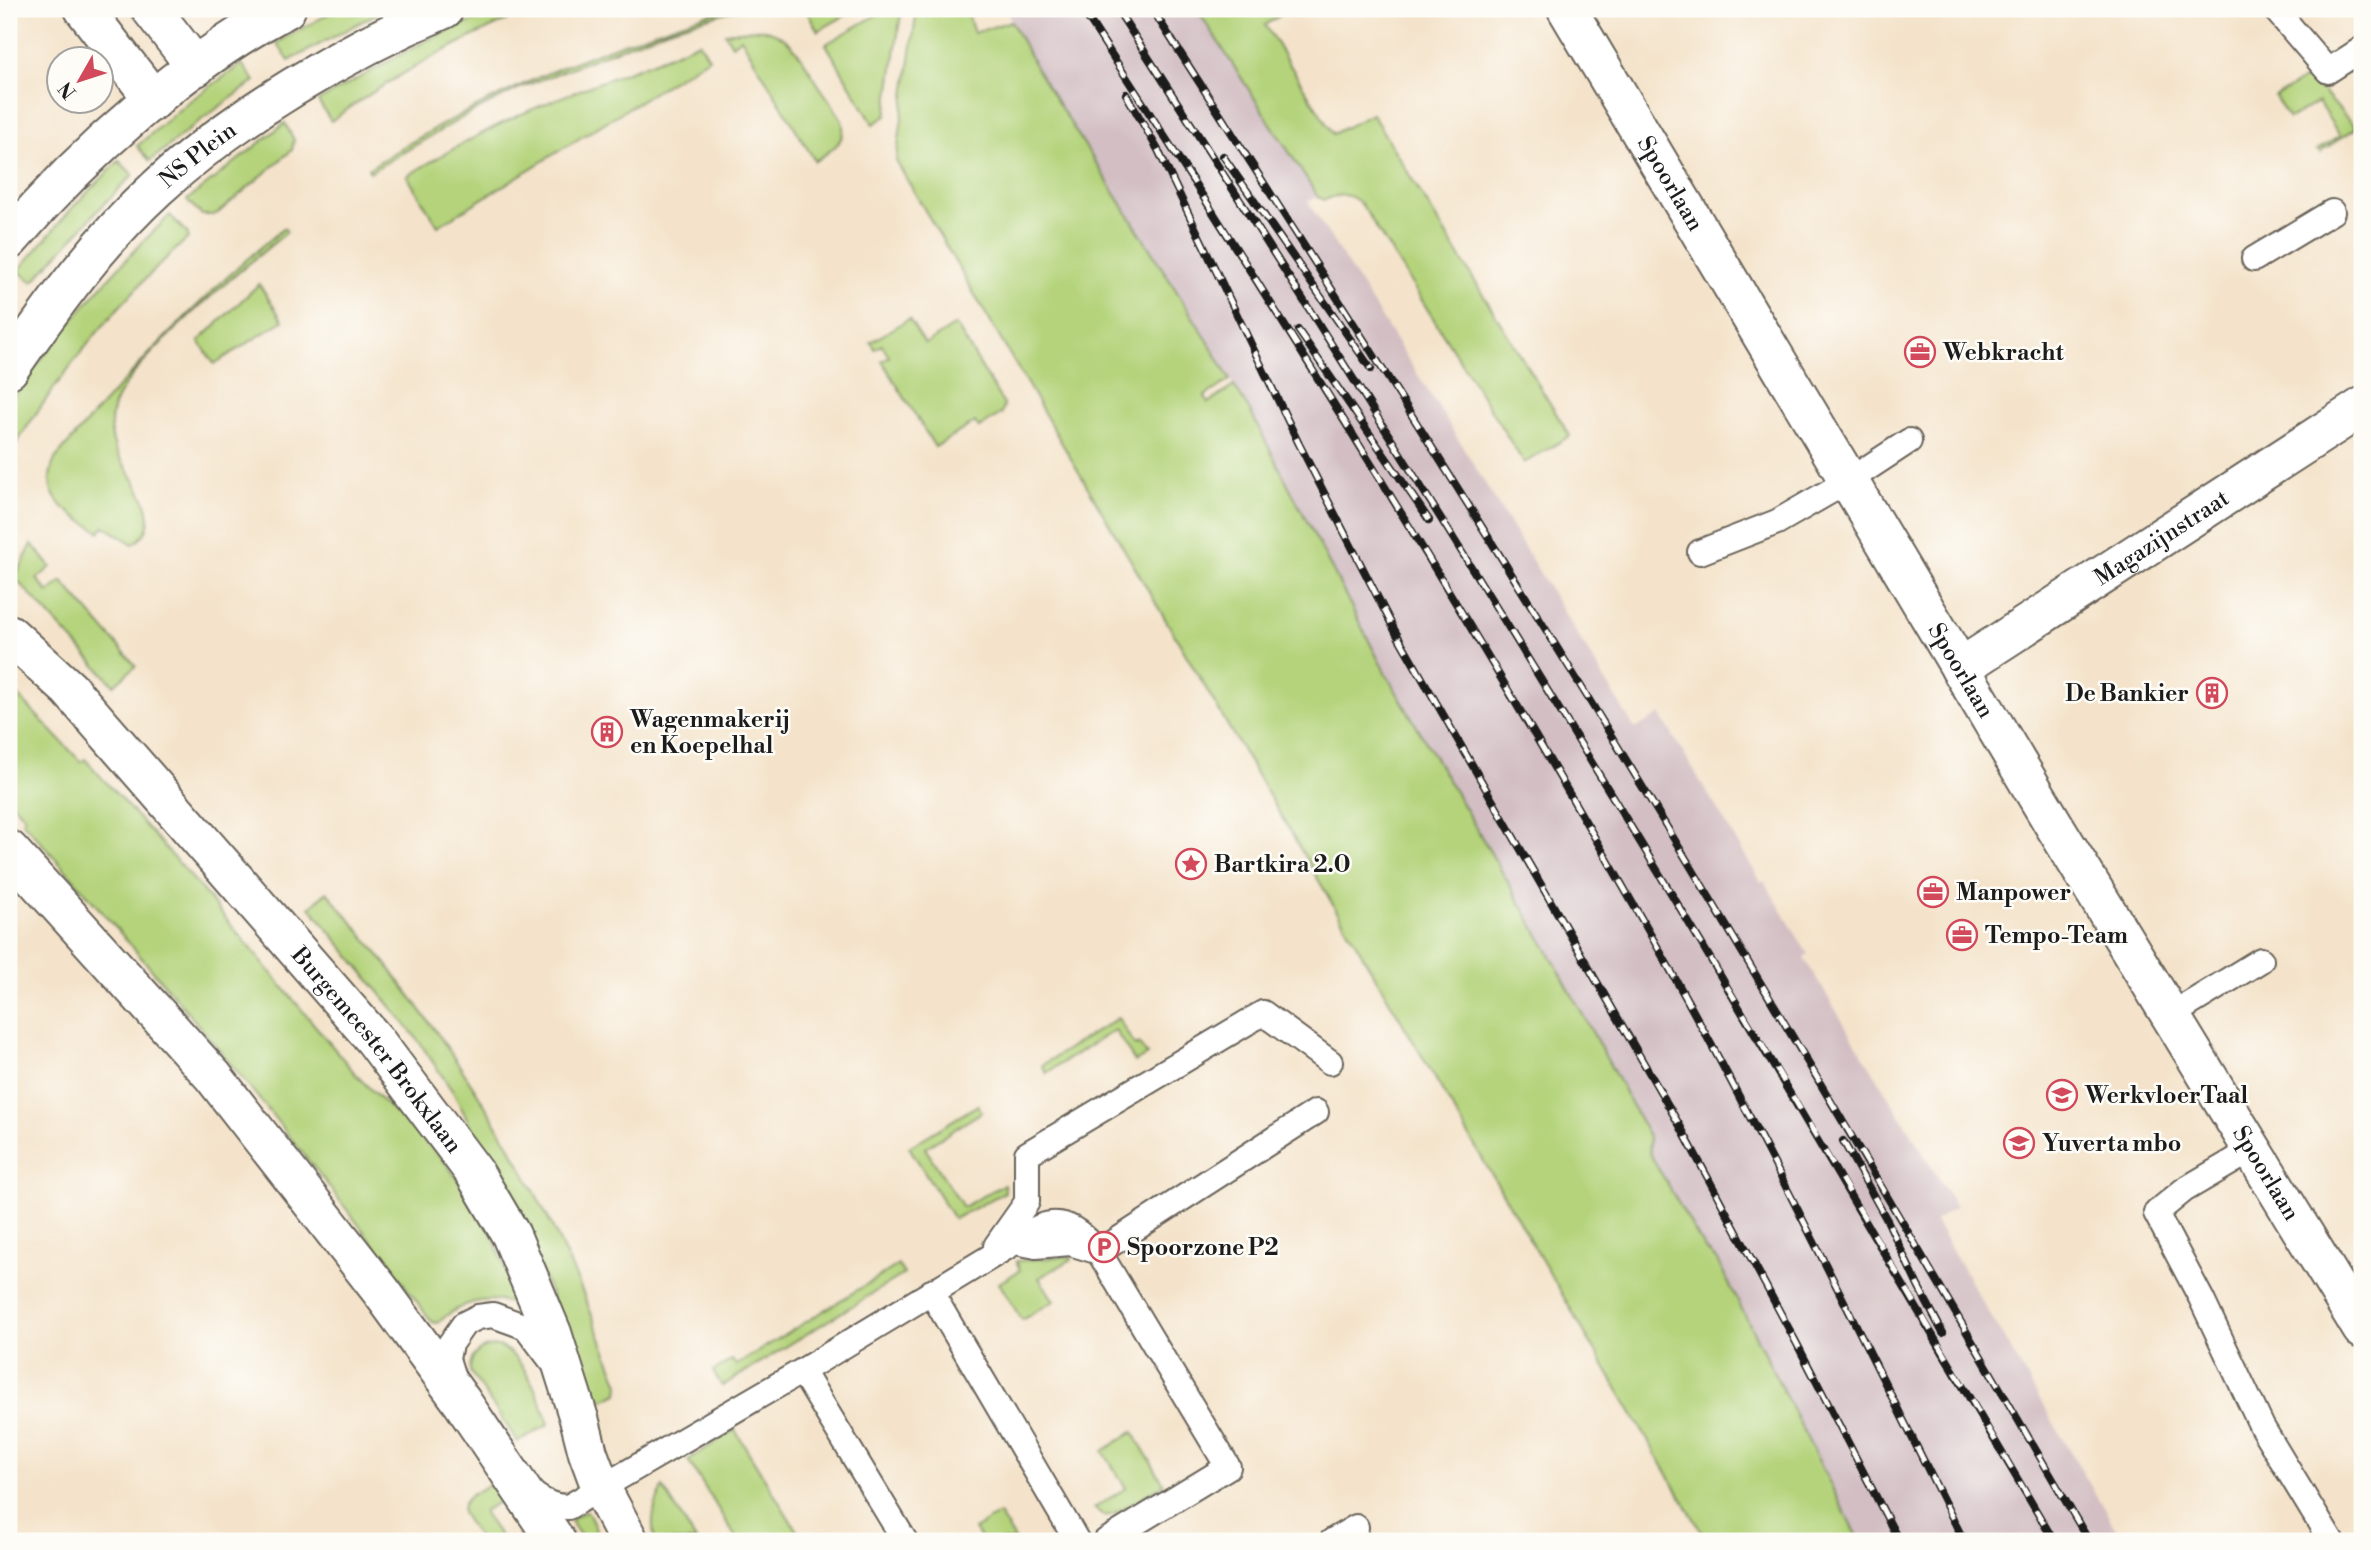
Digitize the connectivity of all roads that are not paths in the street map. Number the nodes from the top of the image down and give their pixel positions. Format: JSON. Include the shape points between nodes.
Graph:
{"nodes":[{"id":1,"x":84,"y":9,"type":"edge"},
{"id":2,"x":151,"y":9,"type":"edge"},
{"id":3,"x":286,"y":9,"type":"edge"},
{"id":4,"x":444,"y":9,"type":"edge"},
{"id":5,"x":1567,"y":9,"type":"edge"},
{"id":6,"x":2275,"y":9,"type":"edge"},
{"id":7,"x":2362,"y":49,"type":"edge"},
{"id":8,"x":196,"y":67,"type":"junction"},
{"id":9,"x":155,"y":100,"type":"junction"},
{"id":10,"x":2332,"y":212,"type":"dead end"},
{"id":11,"x":9,"y":240,"type":"edge"},
{"id":12,"x":2253,"y":259,"type":"dead end"},
{"id":13,"x":9,"y":369,"type":"edge"},
{"id":14,"x":2362,"y":407,"type":"edge"},
{"id":15,"x":1909,"y":441,"type":"dead end"},
{"id":16,"x":1848,"y":481,"type":"junction"},
{"id":17,"x":1700,"y":552,"type":"dead end"},
{"id":18,"x":9,"y":634,"type":"edge"},
{"id":19,"x":1960,"y":668,"type":"junction"},
{"id":20,"x":9,"y":850,"type":"edge"},
{"id":21,"x":2261,"y":960,"type":"dead end"},
{"id":22,"x":2170,"y":1016,"type":"junction"},
{"id":23,"x":1330,"y":1062,"type":"dead end"},
{"id":24,"x":1316,"y":1112,"type":"dead end"},
{"id":25,"x":2252,"y":1150,"type":"junction"},
{"id":26,"x":1099,"y":1252,"type":"junction"},
{"id":27,"x":987,"y":1258,"type":"junction"},
{"id":28,"x":931,"y":1292,"type":"junction"},
{"id":29,"x":2362,"y":1329,"type":"edge"},
{"id":30,"x":802,"y":1371,"type":"junction"},
{"id":31,"x":574,"y":1401,"type":"junction"},
{"id":32,"x":462,"y":1402,"type":"junction"},
{"id":33,"x":515,"y":1479,"type":"junction"},
{"id":34,"x":601,"y":1489,"type":"junction"},
{"id":35,"x":1356,"y":1527,"type":"dead end"},
{"id":36,"x":556,"y":1541,"type":"edge"},
{"id":37,"x":629,"y":1541,"type":"edge"},
{"id":38,"x":905,"y":1541,"type":"edge"},
{"id":39,"x":1077,"y":1541,"type":"edge"},
{"id":40,"x":1106,"y":1541,"type":"edge"},
{"id":41,"x":1332,"y":1541,"type":"edge"},
{"id":42,"x":2331,"y":1541,"type":"edge"}],
"edges":[{"from":1,"to":9,"type":"street"},
{"from":2,"to":8,"type":"street"},
{"from":3,"to":8,"type":"street"},
{"from":4,"to":13,"type":"street","name":"NS Plein","via":[[402,27],[276,98],[158,187],[62,291]]},
{"from":5,"to":16,"type":"street","name":"Spoorlaan"},
{"from":6,"to":7,"type":"lane","via":[[2328,71]]},
{"from":8,"to":9,"type":"street"},
{"from":9,"to":11,"type":"street","via":[[59,184]]},
{"from":10,"to":12,"type":"lane"},
{"from":14,"to":19,"type":"street","name":"Magazijnstraat"},
{"from":15,"to":16,"type":"lane"},
{"from":16,"to":17,"type":"lane","via":[[1777,522]]},
{"from":16,"to":19,"type":"street","name":"Spoorlaan"},
{"from":18,"to":31,"type":"street","name":"Burgemeester Brokxlaan","via":[[69,689],[365,1029],[474,1172],[511,1235],[552,1333]]},
{"from":19,"to":22,"type":"street","name":"Spoorlaan"},
{"from":20,"to":32,"type":"street","via":[[214,1076]]},
{"from":21,"to":22,"type":"lane"},
{"from":22,"to":25,"type":"street","name":"Spoorlaan"},
{"from":23,"to":27,"type":"lane","via":[[1263,1013],[1027,1154],[1027,1202]]},
{"from":24,"to":26,"type":"lane"},
{"from":25,"to":29,"type":"street","name":"Spoorlaan"},
{"from":25,"to":42,"type":"lane","via":[[2184,1190],[2156,1213],[2262,1427]]},
{"from":26,"to":27,"type":"lane","via":[[1066,1224],[1035,1226]]},
{"from":26,"to":40,"type":"lane","via":[[1228,1467]]},
{"from":27,"to":28,"type":"lane"},
{"from":28,"to":30,"type":"lane"},
{"from":28,"to":39,"type":"lane"},
{"from":30,"to":34,"type":"lane"},
{"from":30,"to":38,"type":"lane"},
{"from":31,"to":32,"type":"lane","via":[[548,1354],[526,1328],[493,1315],[464,1324],[450,1344],[447,1359]]},
{"from":31,"to":34,"type":"street","name":"Burgemeester Brokxlaan"},
{"from":32,"to":33,"type":"street"},
{"from":33,"to":34,"type":"lane","via":[[556,1507],[568,1507]]},
{"from":33,"to":36,"type":"street"},
{"from":34,"to":37,"type":"street","name":"Burgemeester Brokxlaan"},
{"from":35,"to":41,"type":"lane"}]}
